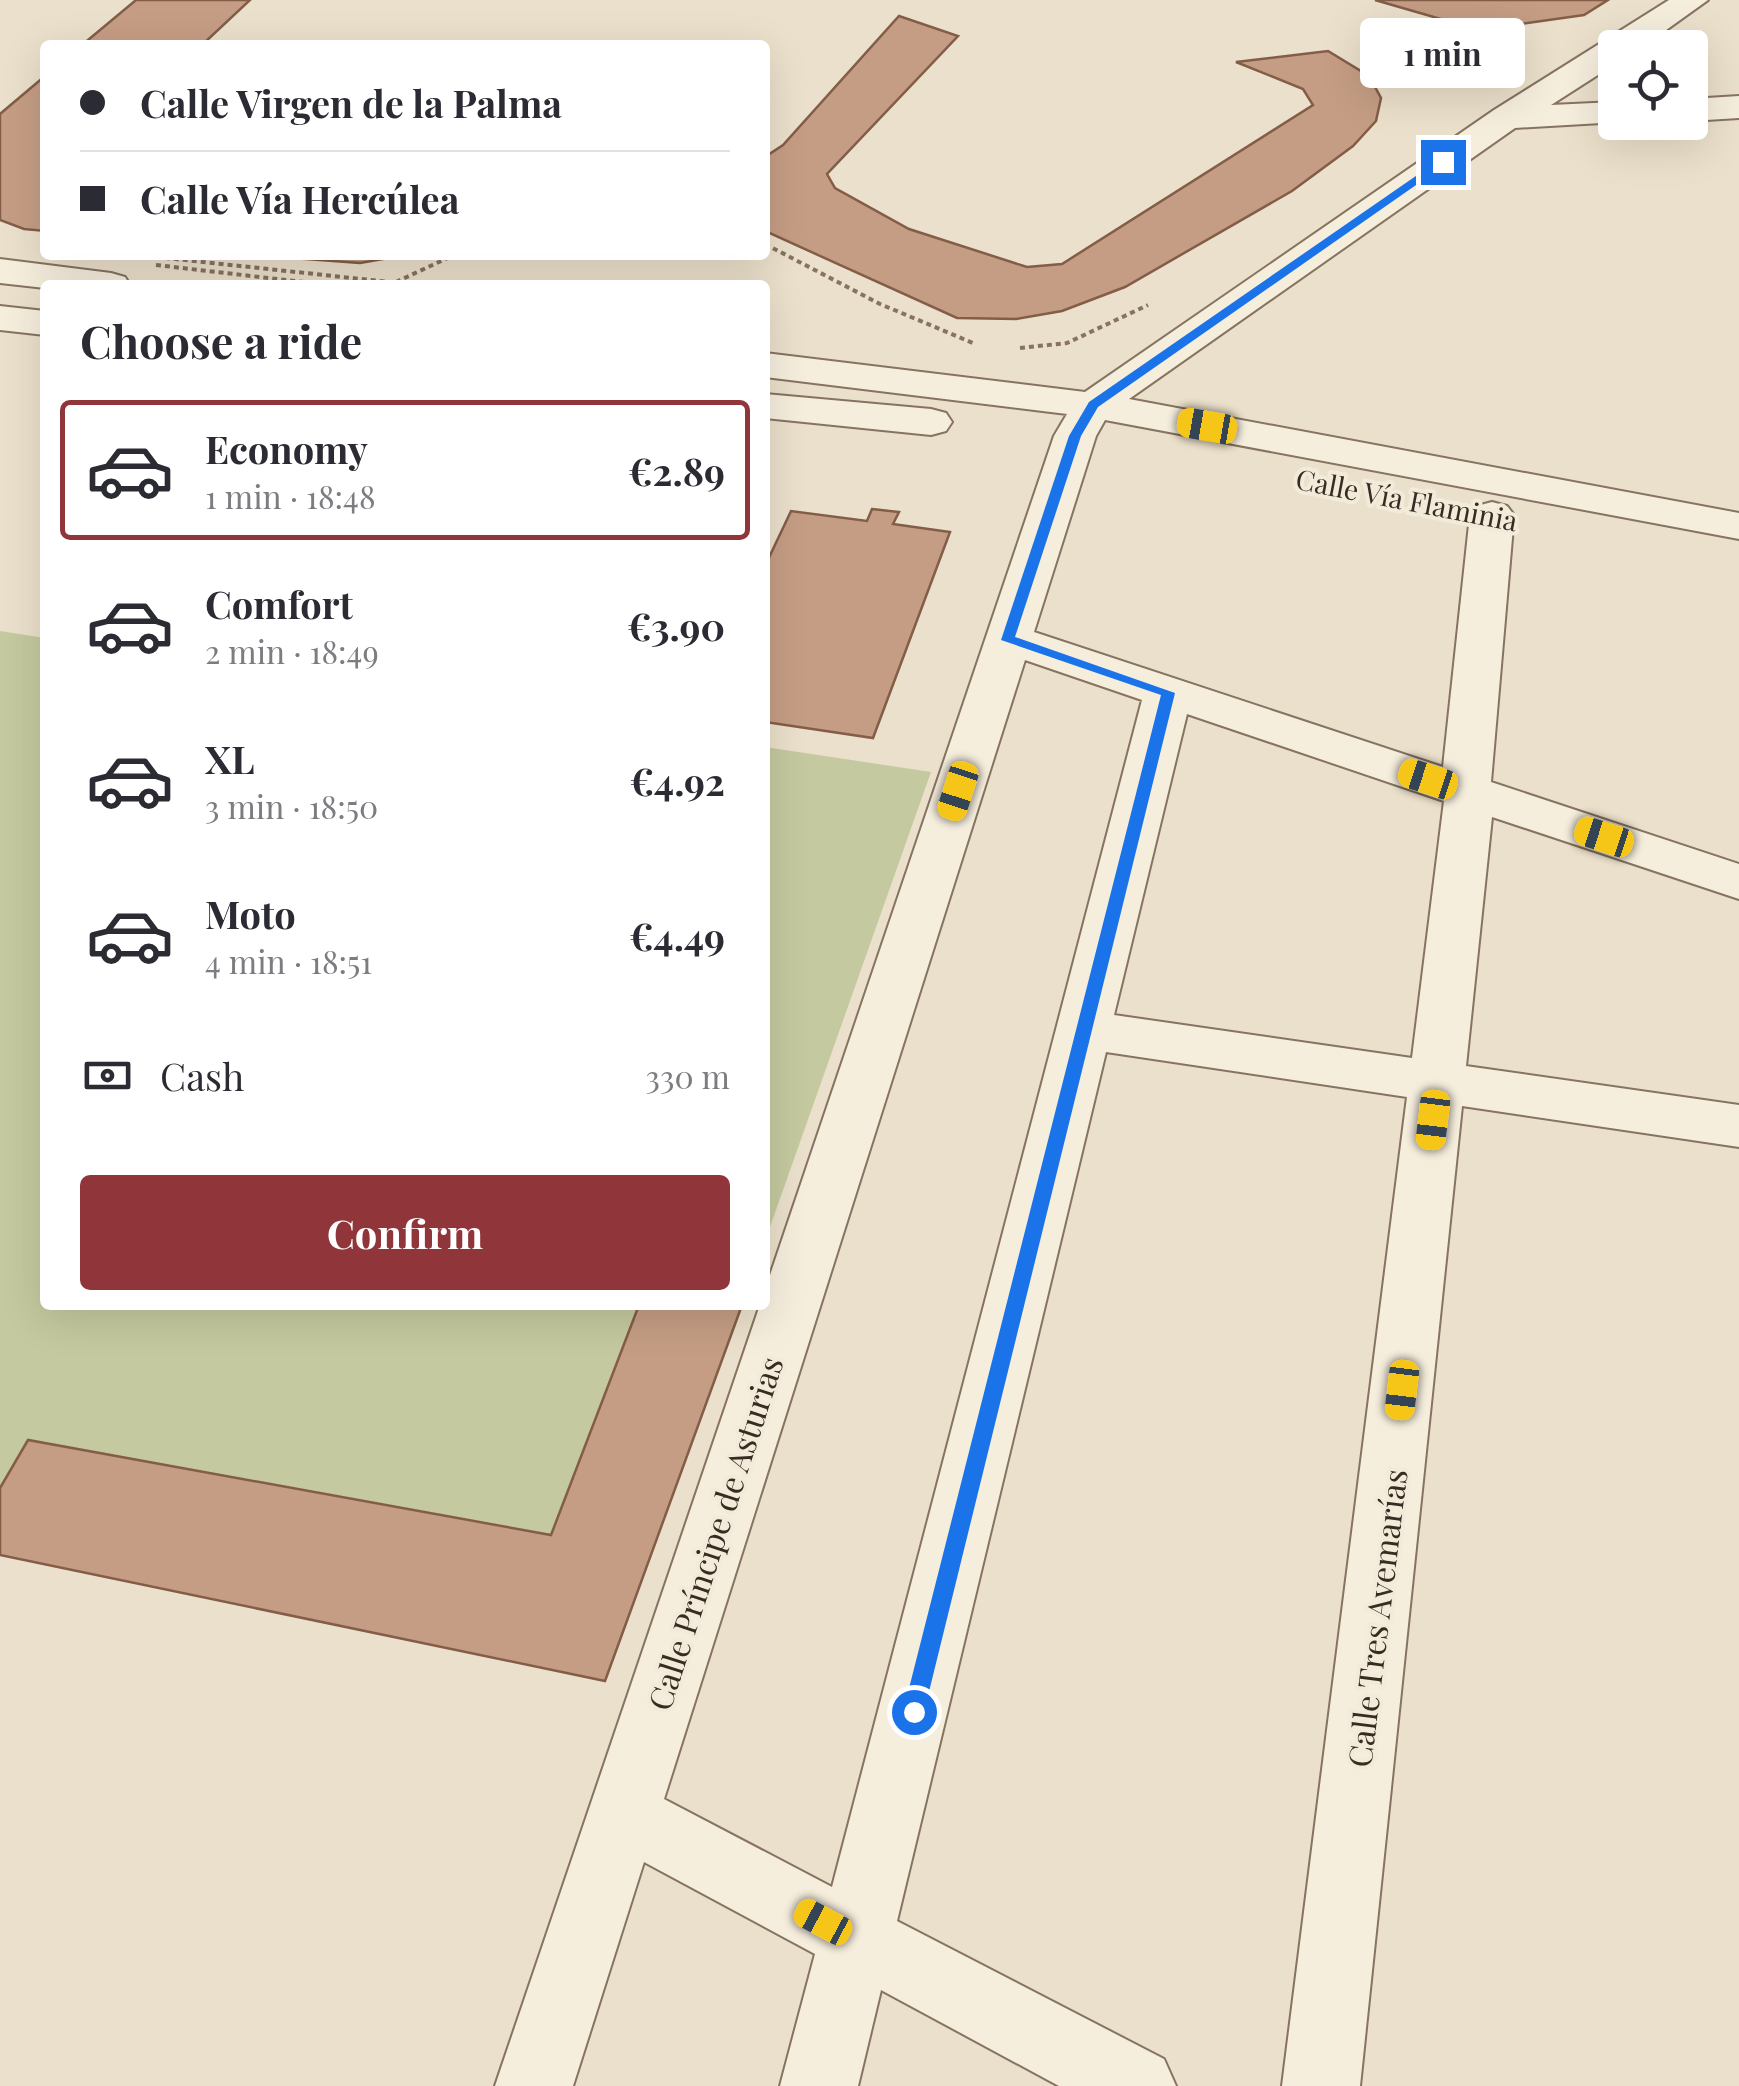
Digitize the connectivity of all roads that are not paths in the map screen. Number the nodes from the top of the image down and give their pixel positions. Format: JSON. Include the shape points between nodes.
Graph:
{"nodes":[{"id":1,"x":1692,"y":0,"type":"edge"},
{"id":2,"x":1644,"y":30,"type":"edge"},
{"id":3,"x":1598,"y":60,"type":"edge"},
{"id":4,"x":1739,"y":108,"type":"edge"},
{"id":5,"x":1708,"y":109,"type":"edge"},
{"id":6,"x":1598,"y":114,"type":"edge"},
{"id":7,"x":1507,"y":118,"type":"junction"},
{"id":8,"x":127,"y":267,"type":"edge"},
{"id":9,"x":0,"y":271,"type":"edge"},
{"id":10,"x":0,"y":318,"type":"edge"},
{"id":11,"x":40,"y":323,"type":"edge"},
{"id":12,"x":770,"y":366,"type":"edge"},
{"id":13,"x":770,"y":406,"type":"edge"},
{"id":14,"x":1084,"y":420,"type":"junction"},
{"id":15,"x":1492,"y":515,"type":"junction"},
{"id":16,"x":1739,"y":526,"type":"edge"},
{"id":17,"x":1739,"y":563,"type":"edge"},
{"id":18,"x":1008,"y":640,"type":"junction"},
{"id":19,"x":1168,"y":693,"type":"junction"},
{"id":20,"x":1467,"y":792,"type":"junction"},
{"id":21,"x":1739,"y":882,"type":"edge"},
{"id":22,"x":1084,"y":1030,"type":"junction"},
{"id":23,"x":1438,"y":1082,"type":"junction"},
{"id":24,"x":1739,"y":1126,"type":"edge"},
{"id":25,"x":622,"y":1814,"type":"junction"},
{"id":26,"x":857,"y":1940,"type":"junction"},
{"id":27,"x":534,"y":2086,"type":"edge"},
{"id":28,"x":820,"y":2086,"type":"edge"},
{"id":29,"x":1137,"y":2086,"type":"edge"},
{"id":30,"x":1322,"y":2086,"type":"edge"}],
"edges":[{"from":1,"to":2,"type":"street"},
{"from":3,"to":7,"type":"street"},
{"from":4,"to":5,"type":"street"},
{"from":6,"to":7,"type":"street"},
{"from":7,"to":14,"type":"street"},
{"from":8,"to":9,"type":"street"},
{"from":10,"to":11,"type":"street"},
{"from":12,"to":14,"type":"street"},
{"from":13,"to":14,"type":"street"},
{"from":14,"to":15,"type":"street","name":"Calle Vía Flaminia"},
{"from":14,"to":16,"type":"street","name":"Calle Vía Flaminia"},
{"from":14,"to":18,"type":"street","name":"Calle Príncipe de Asturias"},
{"from":15,"to":17,"type":"street","name":"Calle Vía Flaminia"},
{"from":15,"to":20,"type":"street","name":"Calle Tres Avemarías"},
{"from":18,"to":19,"type":"street"},
{"from":18,"to":25,"type":"street","name":"Calle Príncipe de Asturias"},
{"from":19,"to":20,"type":"street"},
{"from":19,"to":22,"type":"street"},
{"from":20,"to":21,"type":"street"},
{"from":20,"to":23,"type":"street","name":"Calle Tres Avemarías"},
{"from":22,"to":23,"type":"street"},
{"from":22,"to":26,"type":"street"},
{"from":23,"to":24,"type":"street"},
{"from":23,"to":30,"type":"street","name":"Calle Tres Avemarías"},
{"from":25,"to":26,"type":"street"},
{"from":25,"to":27,"type":"street","name":"Calle Príncipe de Asturias"},
{"from":26,"to":28,"type":"street"},
{"from":26,"to":29,"type":"street"}]}
